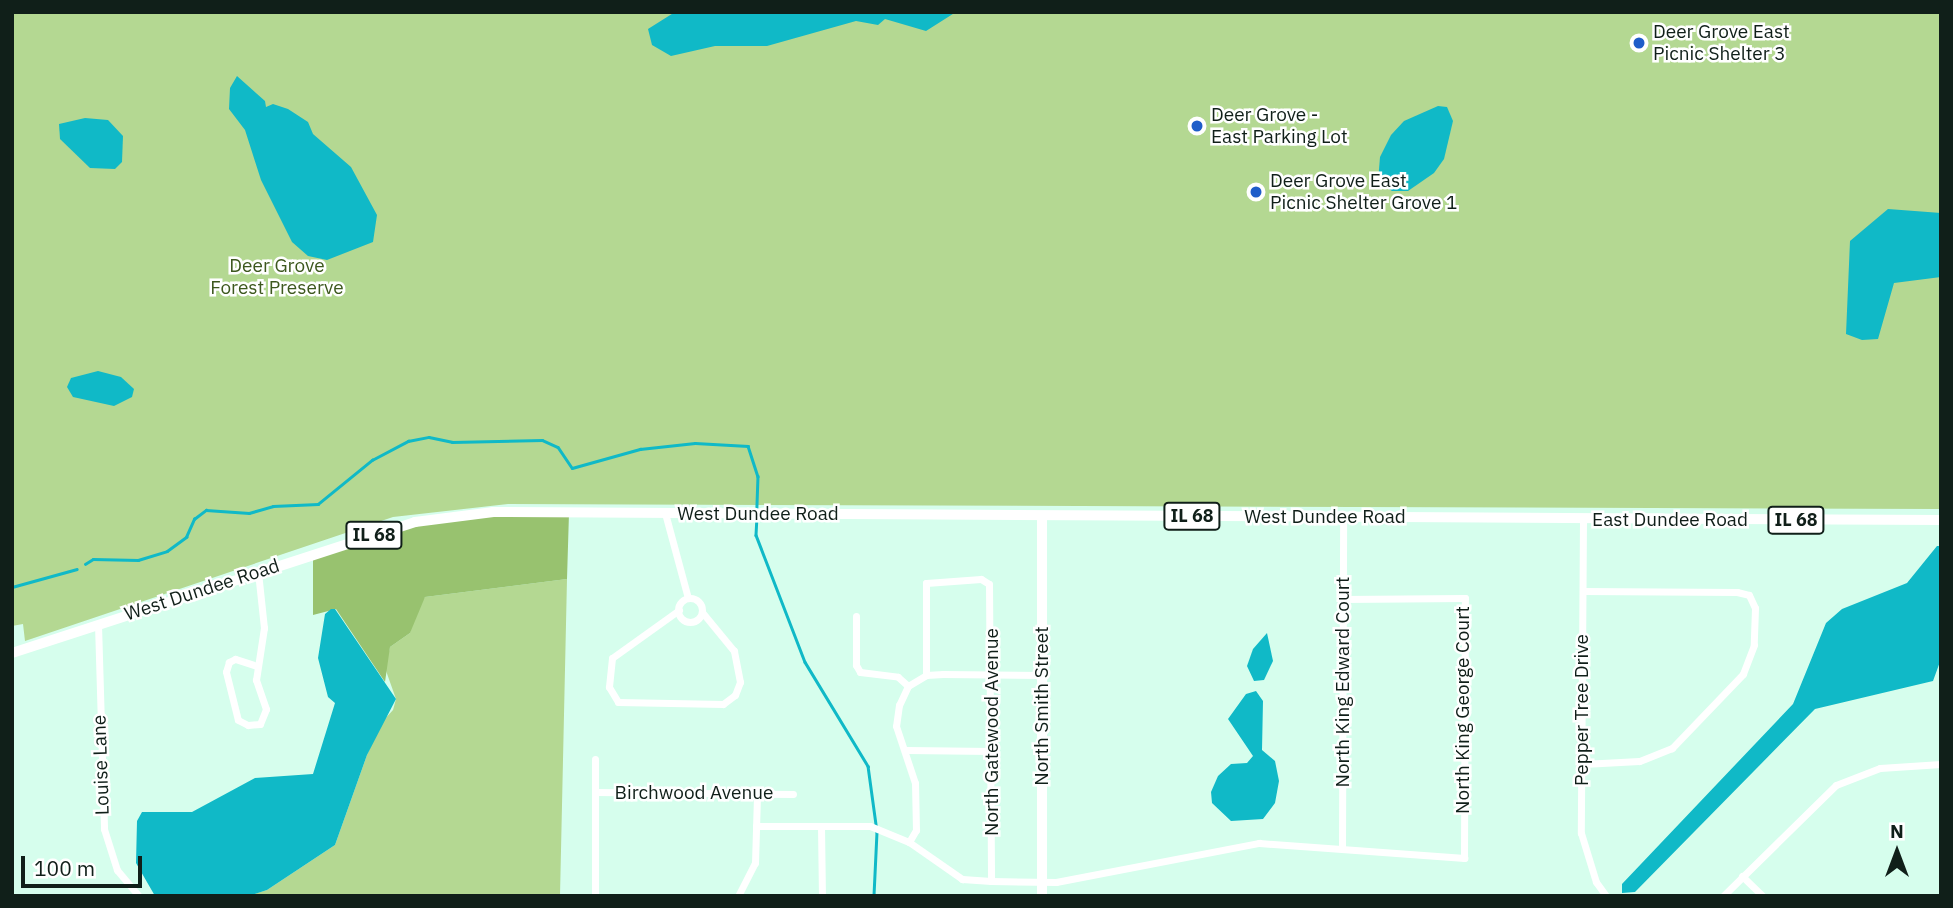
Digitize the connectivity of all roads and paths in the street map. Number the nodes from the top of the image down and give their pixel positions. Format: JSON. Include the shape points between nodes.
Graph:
{"nodes":[{"id":1,"x":665,"y":513,"type":"junction"},
{"id":2,"x":1042,"y":516,"type":"junction"},
{"id":3,"x":1343,"y":517,"type":"junction"},
{"id":4,"x":1525,"y":519,"type":"joint"},
{"id":5,"x":1583,"y":519,"type":"junction"},
{"id":6,"x":1941,"y":520,"type":"edge"},
{"id":7,"x":258,"y":571,"type":"junction"},
{"id":8,"x":1583,"y":591,"type":"junction"},
{"id":9,"x":688,"y":598,"type":"junction"},
{"id":10,"x":1343,"y":599,"type":"junction"},
{"id":11,"x":678,"y":610,"type":"junction"},
{"id":12,"x":702,"y":612,"type":"junction"},
{"id":13,"x":856,"y":615,"type":"dead end"},
{"id":14,"x":99,"y":623,"type":"junction"},
{"id":15,"x":12,"y":653,"type":"edge"},
{"id":16,"x":257,"y":666,"type":"junction"},
{"id":17,"x":1042,"y":675,"type":"junction"},
{"id":18,"x":926,"y":676,"type":"junction"},
{"id":19,"x":993,"y":676,"type":"junction"},
{"id":20,"x":908,"y":687,"type":"junction"},
{"id":21,"x":907,"y":750,"type":"junction"},
{"id":22,"x":991,"y":751,"type":"junction"},
{"id":23,"x":595,"y":759,"type":"dead end"},
{"id":24,"x":1583,"y":764,"type":"junction"},
{"id":25,"x":1941,"y":764,"type":"edge"},
{"id":26,"x":595,"y":792,"type":"junction"},
{"id":27,"x":757,"y":794,"type":"junction"},
{"id":28,"x":793,"y":794,"type":"dead end"},
{"id":29,"x":756,"y":826,"type":"junction"},
{"id":30,"x":821,"y":826,"type":"junction"},
{"id":31,"x":909,"y":842,"type":"junction"},
{"id":32,"x":1342,"y":847,"type":"junction"},
{"id":33,"x":1742,"y":876,"type":"junction"},
{"id":34,"x":991,"y":881,"type":"junction"},
{"id":35,"x":1042,"y":881,"type":"junction"},
{"id":36,"x":139,"y":896,"type":"edge"},
{"id":37,"x":595,"y":896,"type":"edge"},
{"id":38,"x":738,"y":896,"type":"edge"},
{"id":39,"x":822,"y":896,"type":"edge"},
{"id":40,"x":1042,"y":896,"type":"edge"},
{"id":41,"x":1606,"y":896,"type":"edge"},
{"id":42,"x":1723,"y":896,"type":"edge"},
{"id":43,"x":1763,"y":896,"type":"edge"}],
"edges":[{"from":1,"to":2,"type":"main road","name":"West Dundee Road","number":"IL 68"},
{"from":1,"to":7,"type":"main road","name":"West Dundee Road","number":"IL 68","via":[[493,512],[415,522]]},
{"from":1,"to":9,"type":"street"},
{"from":2,"to":3,"type":"main road","name":"West Dundee Road","number":"IL 68"},
{"from":2,"to":17,"type":"street","name":"North Smith Street"},
{"from":3,"to":4,"type":"main road","name":"West Dundee Road","number":"IL 68"},
{"from":3,"to":10,"type":"street","name":"North King Edward Court"},
{"from":4,"to":5,"type":"main road","name":"East Dundee Road","number":"IL 68"},
{"from":5,"to":6,"type":"main road","name":"East Dundee Road","number":"IL 68"},
{"from":5,"to":8,"type":"street","name":"Pepper Tree Drive"},
{"from":7,"to":14,"type":"main road","name":"West Dundee Road","number":"IL 68"},
{"from":7,"to":16,"type":"street","via":[[264,628]]},
{"from":8,"to":24,"type":"street","name":"Pepper Tree Drive"},
{"from":8,"to":24,"type":"street","via":[[1737,592],[1749,594],[1755,608],[1754,645],[1743,674],[1672,748],[1639,761]]},
{"from":9,"to":11,"type":"street"},
{"from":9,"to":12,"type":"street","via":[[699,601]]},
{"from":10,"to":32,"type":"street","name":"North King Edward Court"},
{"from":10,"to":32,"type":"street","name":"North King George Court","via":[[1465,598],[1464,858]]},
{"from":11,"to":12,"type":"street","via":[[687,621],[698,619]]},
{"from":11,"to":12,"type":"street","via":[[612,658],[609,687],[618,702],[723,704],[735,695],[740,682],[734,651]]},
{"from":13,"to":20,"type":"street","via":[[856,665],[860,672],[898,677]]},
{"from":14,"to":15,"type":"main road","name":"West Dundee Road","number":"IL 68"},
{"from":14,"to":36,"type":"street","name":"Louise Lane","via":[[104,829],[117,870]]},
{"from":16,"to":16,"type":"street","via":[[264,719],[248,725],[238,720],[226,672],[235,659]]},
{"from":17,"to":19,"type":"street"},
{"from":17,"to":35,"type":"street","name":"North Smith Street"},
{"from":18,"to":19,"type":"street"},
{"from":18,"to":19,"type":"street","name":"North Gatewood Avenue","via":[[926,583],[981,579],[989,584]]},
{"from":18,"to":20,"type":"street"},
{"from":19,"to":22,"type":"street","name":"North Gatewood Avenue"},
{"from":20,"to":21,"type":"street","via":[[896,726]]},
{"from":21,"to":22,"type":"street"},
{"from":21,"to":31,"type":"street","via":[[918,811]]},
{"from":22,"to":34,"type":"street","name":"North Gatewood Avenue"},
{"from":23,"to":26,"type":"street"},
{"from":24,"to":41,"type":"street","name":"Pepper Tree Drive","via":[[1581,833],[1596,882]]},
{"from":25,"to":33,"type":"street","via":[[1880,768],[1836,785]]},
{"from":26,"to":27,"type":"street","name":"Birchwood Avenue"},
{"from":26,"to":37,"type":"street"},
{"from":27,"to":28,"type":"street","name":"Birchwood Avenue"},
{"from":27,"to":29,"type":"street"},
{"from":29,"to":30,"type":"street"},
{"from":29,"to":38,"type":"street","via":[[755,863]]},
{"from":30,"to":31,"type":"street","via":[[870,826]]},
{"from":30,"to":39,"type":"street"},
{"from":31,"to":34,"type":"street","via":[[962,879]]},
{"from":32,"to":35,"type":"street","via":[[1246,844],[1082,878]]},
{"from":33,"to":42,"type":"street"},
{"from":33,"to":43,"type":"street"},
{"from":34,"to":35,"type":"street"},
{"from":35,"to":40,"type":"street","name":"North Smith Street"}]}
